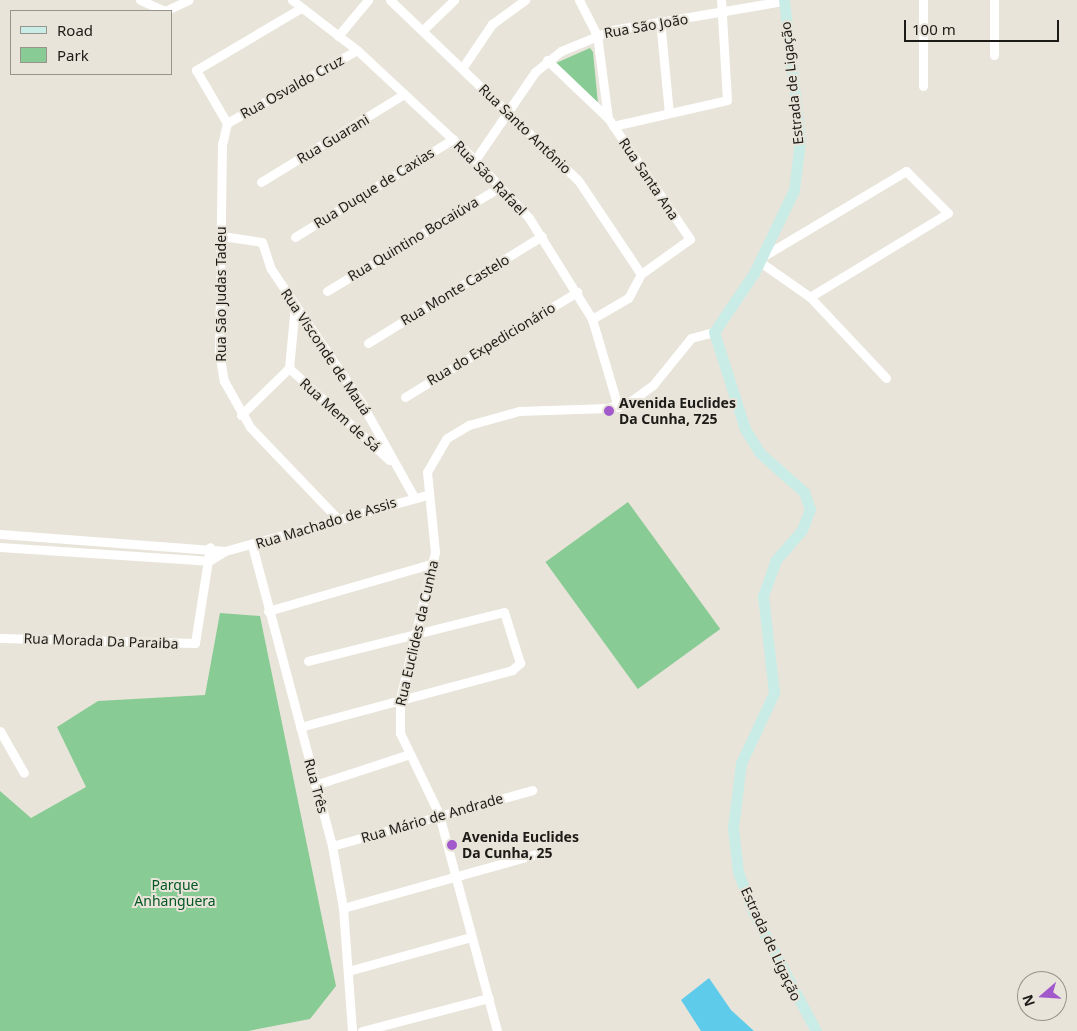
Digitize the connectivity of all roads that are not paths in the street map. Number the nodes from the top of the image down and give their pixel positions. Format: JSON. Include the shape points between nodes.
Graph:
{"nodes":[{"id":1,"x":140,"y":0,"type":"edge"},
{"id":2,"x":189,"y":0,"type":"edge"},
{"id":3,"x":292,"y":0,"type":"edge"},
{"id":4,"x":368,"y":0,"type":"edge"},
{"id":5,"x":390,"y":0,"type":"edge"},
{"id":6,"x":454,"y":0,"type":"edge"},
{"id":7,"x":525,"y":0,"type":"edge"},
{"id":8,"x":579,"y":0,"type":"edge"},
{"id":9,"x":721,"y":0,"type":"edge"},
{"id":10,"x":924,"y":0,"type":"edge"},
{"id":11,"x":994,"y":0,"type":"edge"},
{"id":12,"x":784,"y":1,"type":"edge"},
{"id":13,"x":301,"y":8,"type":"junction"},
{"id":14,"x":166,"y":10,"type":"edge"},
{"id":15,"x":171,"y":10,"type":"edge"},
{"id":16,"x":720,"y":14,"type":"junction"},
{"id":17,"x":660,"y":20,"type":"junction"},
{"id":18,"x":424,"y":30,"type":"junction"},
{"id":19,"x":597,"y":34,"type":"junction"},
{"id":20,"x":338,"y":36,"type":"junction"},
{"id":21,"x":357,"y":50,"type":"junction"},
{"id":22,"x":994,"y":55,"type":"dead end"},
{"id":23,"x":547,"y":60,"type":"junction"},
{"id":24,"x":463,"y":67,"type":"junction"},
{"id":25,"x":922,"y":86,"type":"dead end"},
{"id":26,"x":404,"y":94,"type":"junction"},
{"id":27,"x":508,"y":112,"type":"junction"},
{"id":28,"x":669,"y":113,"type":"junction"},
{"id":29,"x":611,"y":122,"type":"junction"},
{"id":30,"x":227,"y":123,"type":"junction"},
{"id":31,"x":453,"y":139,"type":"junction"},
{"id":32,"x":475,"y":160,"type":"junction"},
{"id":33,"x":261,"y":182,"type":"dead end"},
{"id":34,"x":500,"y":187,"type":"junction"},
{"id":35,"x":222,"y":236,"type":"junction"},
{"id":36,"x":542,"y":236,"type":"junction"},
{"id":37,"x":295,"y":237,"type":"dead end"},
{"id":38,"x":761,"y":259,"type":"junction"},
{"id":39,"x":641,"y":274,"type":"junction"},
{"id":40,"x":327,"y":291,"type":"dead end"},
{"id":41,"x":577,"y":292,"type":"junction"},
{"id":42,"x":810,"y":297,"type":"junction"},
{"id":43,"x":295,"y":305,"type":"junction"},
{"id":44,"x":592,"y":319,"type":"junction"},
{"id":45,"x":714,"y":332,"type":"junction"},
{"id":46,"x":368,"y":343,"type":"dead end"},
{"id":47,"x":289,"y":368,"type":"junction"},
{"id":48,"x":886,"y":378,"type":"dead end"},
{"id":49,"x":405,"y":397,"type":"dead end"},
{"id":50,"x":618,"y":407,"type":"junction"},
{"id":51,"x":241,"y":415,"type":"junction"},
{"id":52,"x":393,"y":464,"type":"junction"},
{"id":53,"x":428,"y":495,"type":"junction"},
{"id":54,"x":414,"y":497,"type":"junction"},
{"id":55,"x":336,"y":517,"type":"junction"},
{"id":56,"x":0,"y":534,"type":"edge"},
{"id":57,"x":102,"y":540,"type":"junction"},
{"id":58,"x":252,"y":545,"type":"junction"},
{"id":59,"x":0,"y":547,"type":"edge"},
{"id":60,"x":210,"y":547,"type":"junction"},
{"id":61,"x":225,"y":551,"type":"junction"},
{"id":62,"x":102,"y":554,"type":"junction"},
{"id":63,"x":209,"y":561,"type":"junction"},
{"id":64,"x":434,"y":563,"type":"junction"},
{"id":65,"x":268,"y":611,"type":"junction"},
{"id":66,"x":418,"y":630,"type":"junction"},
{"id":67,"x":0,"y":638,"type":"edge"},
{"id":68,"x":308,"y":661,"type":"dead end"},
{"id":69,"x":400,"y":699,"type":"junction"},
{"id":70,"x":300,"y":727,"type":"junction"},
{"id":71,"x":0,"y":731,"type":"edge"},
{"id":72,"x":407,"y":755,"type":"junction"},
{"id":73,"x":24,"y":773,"type":"dead end"},
{"id":74,"x":315,"y":785,"type":"junction"},
{"id":75,"x":532,"y":790,"type":"dead end"},
{"id":76,"x":439,"y":814,"type":"junction"},
{"id":77,"x":332,"y":846,"type":"junction"},
{"id":78,"x":544,"y":852,"type":"dead end"},
{"id":79,"x":454,"y":877,"type":"junction"},
{"id":80,"x":343,"y":908,"type":"junction"},
{"id":81,"x":471,"y":937,"type":"junction"},
{"id":82,"x":348,"y":971,"type":"junction"},
{"id":83,"x":489,"y":998,"type":"junction"},
{"id":84,"x":352,"y":1031,"type":"edge"},
{"id":85,"x":362,"y":1031,"type":"edge"},
{"id":86,"x":497,"y":1031,"type":"edge"},
{"id":87,"x":816,"y":1031,"type":"edge"}],
"edges":[{"from":1,"to":14,"type":"street"},
{"from":2,"to":15,"type":"street"},
{"from":3,"to":13,"type":"street","name":"Rua São Rafael"},
{"from":4,"to":20,"type":"street"},
{"from":5,"to":18,"type":"street","name":"Rua Santo Antônio"},
{"from":6,"to":18,"type":"street"},
{"from":7,"to":24,"type":"street","via":[[492,24]]},
{"from":8,"to":19,"type":"street","name":"Rua Santa Ana"},
{"from":9,"to":16,"type":"street"},
{"from":10,"to":25,"type":"street"},
{"from":11,"to":22,"type":"street"},
{"from":12,"to":16,"type":"street","name":"Rua São João"},
{"from":12,"to":38,"type":"main road","name":"Estrada de Ligação","via":[[799,160],[794,190]]},
{"from":13,"to":20,"type":"street","name":"Rua São Rafael"},
{"from":13,"to":30,"type":"street","via":[[196,68]]},
{"from":16,"to":17,"type":"street","name":"Rua São João"},
{"from":16,"to":28,"type":"street","via":[[728,98]]},
{"from":17,"to":19,"type":"street","name":"Rua São João"},
{"from":17,"to":28,"type":"street"},
{"from":18,"to":24,"type":"street","name":"Rua Santo Antônio"},
{"from":19,"to":23,"type":"street","name":"Rua São João"},
{"from":19,"to":29,"type":"street","name":"Rua Santa Ana"},
{"from":20,"to":21,"type":"street","name":"Rua São Rafael"},
{"from":21,"to":26,"type":"street","name":"Rua São Rafael"},
{"from":21,"to":30,"type":"street","name":"Rua Osvaldo Cruz"},
{"from":23,"to":27,"type":"street","name":"Rua São João"},
{"from":23,"to":29,"type":"street","name":"Rua Santa Ana"},
{"from":24,"to":27,"type":"street","name":"Rua Santo Antônio"},
{"from":26,"to":31,"type":"street","name":"Rua São Rafael"},
{"from":26,"to":33,"type":"street","name":"Rua Guarani"},
{"from":27,"to":32,"type":"street","name":"Rua São João"},
{"from":27,"to":39,"type":"street","name":"Rua Santo Antônio","via":[[583,187]]},
{"from":28,"to":29,"type":"street"},
{"from":29,"to":39,"type":"street","name":"Rua Santa Ana","via":[[690,239]]},
{"from":30,"to":35,"type":"street","name":"Rua São Judas Tadeu","via":[[222,144]]},
{"from":31,"to":32,"type":"street","name":"Rua São Rafael"},
{"from":31,"to":37,"type":"street","name":"Rua Duque de Caxias"},
{"from":32,"to":34,"type":"street","name":"Rua São Rafael"},
{"from":34,"to":36,"type":"street","name":"Rua São Rafael"},
{"from":34,"to":40,"type":"street","name":"Rua Quintino Bocaiúva"},
{"from":35,"to":43,"type":"street","name":"Rua Visconde de Mauá","via":[[261,240],[271,269]]},
{"from":35,"to":51,"type":"street","name":"Rua São Judas Tadeu","via":[[219,358],[224,381]]},
{"from":36,"to":41,"type":"street","name":"Rua São Rafael"},
{"from":36,"to":46,"type":"street","name":"Rua Monte Castelo"},
{"from":38,"to":42,"type":"street"},
{"from":38,"to":42,"type":"street","via":[[906,171],[948,213]]},
{"from":38,"to":45,"type":"main road","name":"Estrada de Ligação"},
{"from":39,"to":44,"type":"street","via":[[628,298]]},
{"from":41,"to":44,"type":"street","name":"Rua São Rafael"},
{"from":41,"to":49,"type":"street","name":"Rua do Expedicionário"},
{"from":42,"to":48,"type":"street"},
{"from":43,"to":47,"type":"street","name":"Rua Mem de Sá"},
{"from":43,"to":52,"type":"street","name":"Rua Visconde de Mauá","via":[[362,404]]},
{"from":44,"to":50,"type":"street","name":"Rua São Rafael"},
{"from":45,"to":50,"type":"street","via":[[691,338],[653,385]]},
{"from":45,"to":87,"type":"main road","name":"Estrada de Ligação","via":[[745,429],[760,453],[804,492],[810,509],[802,530],[776,560],[763,596],[774,693],[741,764],[733,828],[738,872],[753,912]]},
{"from":47,"to":51,"type":"street"},
{"from":47,"to":52,"type":"street","name":"Rua Mem de Sá"},
{"from":50,"to":53,"type":"street","name":"Rua Euclides da Cunha","via":[[540,408],[469,425],[437,450],[427,472]]},
{"from":51,"to":55,"type":"street","name":"Rua São Judas Tadeu"},
{"from":52,"to":54,"type":"street","name":"Rua Visconde de Mauá"},
{"from":53,"to":54,"type":"street","name":"Rua Machado de Assis"},
{"from":53,"to":64,"type":"street","name":"Rua Euclides da Cunha","via":[[436,542]]},
{"from":54,"to":55,"type":"street","name":"Rua Machado de Assis"},
{"from":55,"to":58,"type":"street","name":"Rua Machado de Assis"},
{"from":56,"to":57,"type":"street","name":"Rua Machado de Assis"},
{"from":57,"to":60,"type":"street","name":"Rua Machado de Assis"},
{"from":57,"to":62,"type":"street"},
{"from":58,"to":61,"type":"street","name":"Rua Machado de Assis"},
{"from":58,"to":65,"type":"street","name":"Rua Três"},
{"from":59,"to":62,"type":"street"},
{"from":60,"to":61,"type":"street","name":"Rua Machado de Assis"},
{"from":60,"to":63,"type":"street","name":"Rua Morada Da Paraiba"},
{"from":61,"to":63,"type":"street","name":"Rua Machado de Assis"},
{"from":62,"to":63,"type":"street"},
{"from":63,"to":67,"type":"street","name":"Rua Morada Da Paraiba","via":[[194,643]]},
{"from":64,"to":65,"type":"street"},
{"from":64,"to":66,"type":"street","name":"Rua Euclides da Cunha"},
{"from":65,"to":70,"type":"street","name":"Rua Três"},
{"from":66,"to":68,"type":"street"},
{"from":66,"to":69,"type":"street","name":"Rua Euclides da Cunha"},
{"from":66,"to":69,"type":"street","via":[[504,612],[520,665]]},
{"from":69,"to":70,"type":"street"},
{"from":69,"to":72,"type":"street","name":"Rua Euclides da Cunha","via":[[400,733]]},
{"from":70,"to":74,"type":"street","name":"Rua Três"},
{"from":71,"to":73,"type":"street"},
{"from":72,"to":74,"type":"street"},
{"from":72,"to":76,"type":"street","name":"Rua Euclides da Cunha"},
{"from":74,"to":77,"type":"street","name":"Rua Três"},
{"from":75,"to":76,"type":"street","name":"Rua Mário de Andrade"},
{"from":76,"to":77,"type":"street","name":"Rua Mário de Andrade"},
{"from":76,"to":79,"type":"street","name":"Rua Euclides da Cunha"},
{"from":77,"to":80,"type":"street","name":"Rua Três"},
{"from":78,"to":79,"type":"street"},
{"from":79,"to":80,"type":"street"},
{"from":79,"to":81,"type":"street","name":"Rua Euclides da Cunha"},
{"from":80,"to":82,"type":"street","name":"Rua Três"},
{"from":81,"to":82,"type":"street"},
{"from":81,"to":83,"type":"street","name":"Rua Euclides da Cunha"},
{"from":82,"to":84,"type":"street","name":"Rua Três"},
{"from":83,"to":85,"type":"street"},
{"from":83,"to":86,"type":"street","name":"Rua Euclides da Cunha"}]}
